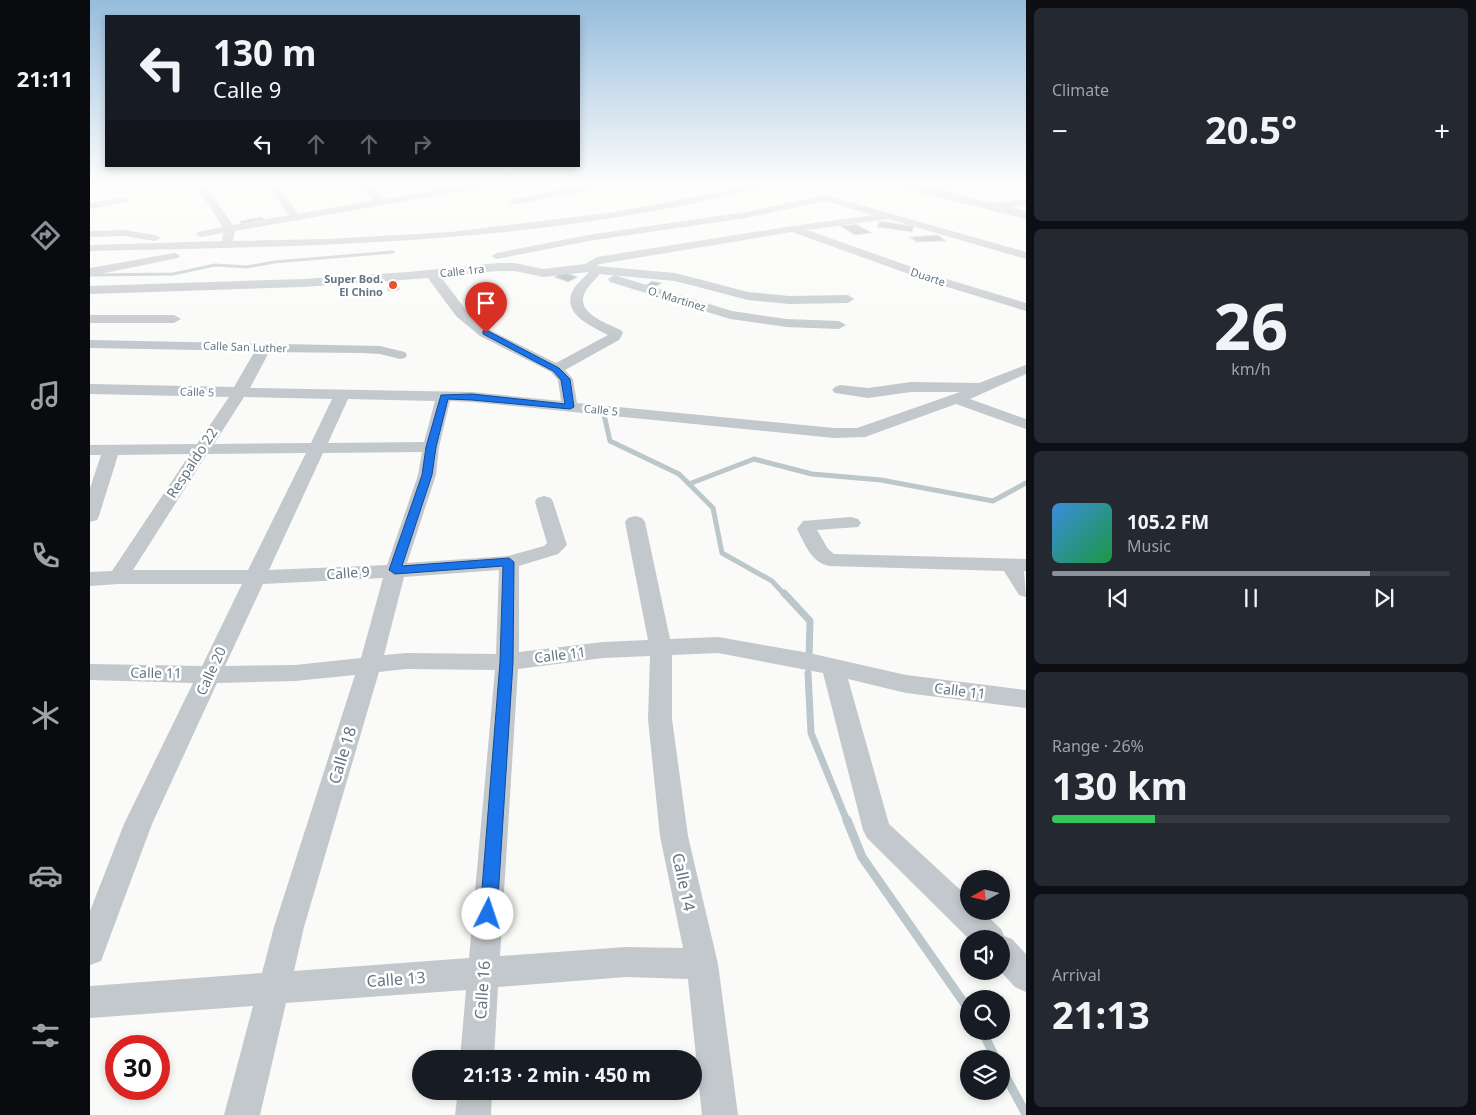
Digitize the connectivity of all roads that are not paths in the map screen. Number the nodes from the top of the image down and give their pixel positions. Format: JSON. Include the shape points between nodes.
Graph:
{"nodes":[{"id":1,"x":136,"y":235,"type":"edge"},
{"id":2,"x":197,"y":235,"type":"edge"},
{"id":3,"x":228,"y":235,"type":"edge"},
{"id":4,"x":429,"y":235,"type":"edge"},
{"id":5,"x":608,"y":235,"type":"edge"},
{"id":6,"x":756,"y":235,"type":"edge"},
{"id":7,"x":809,"y":235,"type":"edge"},
{"id":8,"x":954,"y":235,"type":"edge"},
{"id":9,"x":226,"y":244,"type":"junction"},
{"id":10,"x":90,"y":248,"type":"edge"},
{"id":11,"x":1026,"y":256,"type":"edge"},
{"id":12,"x":507,"y":267,"type":"junction"},
{"id":13,"x":593,"y":270,"type":"junction"},
{"id":14,"x":90,"y":272,"type":"edge"},
{"id":15,"x":432,"y":274,"type":"junction"},
{"id":16,"x":90,"y":290,"type":"edge"},
{"id":17,"x":848,"y":299,"type":"dead end"},
{"id":18,"x":1026,"y":307,"type":"edge"},
{"id":19,"x":90,"y":319,"type":"edge"},
{"id":20,"x":174,"y":319,"type":"dead end"},
{"id":21,"x":839,"y":325,"type":"dead end"},
{"id":22,"x":90,"y":344,"type":"edge"},
{"id":23,"x":264,"y":347,"type":"junction"},
{"id":24,"x":400,"y":355,"type":"dead end"},
{"id":25,"x":556,"y":369,"type":"junction"},
{"id":26,"x":1026,"y":369,"type":"edge"},
{"id":27,"x":981,"y":388,"type":"junction"},
{"id":28,"x":90,"y":389,"type":"edge"},
{"id":29,"x":840,"y":390,"type":"dead end"},
{"id":30,"x":239,"y":393,"type":"junction"},
{"id":31,"x":342,"y":395,"type":"junction"},
{"id":32,"x":444,"y":396,"type":"junction"},
{"id":33,"x":956,"y":399,"type":"junction"},
{"id":34,"x":570,"y":407,"type":"junction"},
{"id":35,"x":1026,"y":424,"type":"edge"},
{"id":36,"x":319,"y":446,"type":"junction"},
{"id":37,"x":431,"y":447,"type":"junction"},
{"id":38,"x":202,"y":448,"type":"junction"},
{"id":39,"x":90,"y":450,"type":"edge"},
{"id":40,"x":111,"y":450,"type":"junction"},
{"id":41,"x":544,"y":502,"type":"dead end"},
{"id":42,"x":90,"y":516,"type":"edge"},
{"id":43,"x":635,"y":522,"type":"dead end"},
{"id":44,"x":851,"y":523,"type":"dead end"},
{"id":45,"x":509,"y":562,"type":"junction"},
{"id":46,"x":1018,"y":565,"type":"edge"},
{"id":47,"x":395,"y":570,"type":"junction"},
{"id":48,"x":118,"y":577,"type":"junction"},
{"id":49,"x":255,"y":577,"type":"junction"},
{"id":50,"x":90,"y":579,"type":"edge"},
{"id":51,"x":1026,"y":590,"type":"edge"},
{"id":52,"x":661,"y":647,"type":"junction"},
{"id":53,"x":507,"y":662,"type":"junction"},
{"id":54,"x":370,"y":665,"type":"junction"},
{"id":55,"x":833,"y":667,"type":"junction"},
{"id":56,"x":90,"y":672,"type":"edge"},
{"id":57,"x":210,"y":673,"type":"junction"},
{"id":58,"x":1026,"y":699,"type":"edge"},
{"id":59,"x":981,"y":930,"type":"edge"},
{"id":60,"x":90,"y":950,"type":"edge"},
{"id":61,"x":1010,"y":959,"type":"edge"},
{"id":62,"x":702,"y":964,"type":"junction"},
{"id":63,"x":484,"y":972,"type":"junction"},
{"id":64,"x":1026,"y":976,"type":"edge"},
{"id":65,"x":274,"y":988,"type":"junction"},
{"id":66,"x":90,"y":1002,"type":"edge"},
{"id":67,"x":478,"y":1050,"type":"edge"},
{"id":68,"x":474,"y":1100,"type":"edge"},
{"id":69,"x":242,"y":1115,"type":"edge"},
{"id":70,"x":473,"y":1115,"type":"edge"},
{"id":71,"x":720,"y":1115,"type":"edge"}],
"edges":[{"from":1,"to":2,"type":"street","via":[[160,239]]},
{"from":3,"to":9,"type":"street"},
{"from":4,"to":9,"type":"street","via":[[328,242]]},
{"from":5,"to":12,"type":"street","via":[[497,256]]},
{"from":6,"to":13,"type":"street","name":"Calle 1ra","via":[[597,261]]},
{"from":7,"to":18,"type":"street","name":"Duarte"},
{"from":8,"to":11,"type":"street"},
{"from":9,"to":10,"type":"street"},
{"from":9,"to":14,"type":"street","via":[[217,249]]},
{"from":12,"to":13,"type":"street","name":"Calle 1ra","via":[[543,273]]},
{"from":12,"to":15,"type":"street","name":"Calle 1ra"},
{"from":13,"to":17,"type":"street","via":[[675,277],[748,296],[789,300]]},
{"from":13,"to":21,"type":"street","name":"O. Martinez","via":[[730,315],[786,324]]},
{"from":13,"to":25,"type":"street","via":[[579,291],[576,306],[581,314],[616,333]]},
{"from":15,"to":16,"type":"street","name":"Calle 1ra","via":[[303,283]]},
{"from":15,"to":25,"type":"street","via":[[461,313],[486,333]]},
{"from":19,"to":20,"type":"street"},
{"from":22,"to":23,"type":"street","name":"Calle San Luther"},
{"from":23,"to":24,"type":"street","name":"Calle San Luther","via":[[361,348]]},
{"from":23,"to":30,"type":"street","name":"Respaldo 22"},
{"from":25,"to":34,"type":"street","via":[[565,379]]},
{"from":26,"to":27,"type":"street","name":"Calle 5"},
{"from":27,"to":29,"type":"street"},
{"from":27,"to":33,"type":"street","name":"Calle 5"},
{"from":28,"to":30,"type":"street","name":"Calle 5"},
{"from":30,"to":31,"type":"street","name":"Calle 5"},
{"from":30,"to":38,"type":"street","name":"Respaldo 22"},
{"from":31,"to":32,"type":"street","name":"Calle 5"},
{"from":31,"to":36,"type":"street","name":"Calle 20"},
{"from":32,"to":34,"type":"street","name":"Calle 5"},
{"from":32,"to":37,"type":"street","name":"Calle 18"},
{"from":33,"to":34,"type":"street","name":"Calle 5","via":[[859,433]]},
{"from":33,"to":35,"type":"street"},
{"from":36,"to":37,"type":"street"},
{"from":36,"to":38,"type":"street"},
{"from":36,"to":49,"type":"street","name":"Calle 20"},
{"from":37,"to":47,"type":"street","name":"Calle 18","via":[[427,475]]},
{"from":38,"to":40,"type":"street"},
{"from":38,"to":48,"type":"street","name":"Respaldo 22"},
{"from":39,"to":40,"type":"street"},
{"from":40,"to":42,"type":"street"},
{"from":41,"to":45,"type":"street","name":"Calle 9","via":[[557,545],[551,550]]},
{"from":43,"to":52,"type":"street","name":"Calle 14"},
{"from":44,"to":46,"type":"street","via":[[810,525],[808,529],[820,553],[829,560]]},
{"from":45,"to":47,"type":"street","name":"Calle 9"},
{"from":45,"to":53,"type":"street","name":"Calle 16"},
{"from":46,"to":51,"type":"street"},
{"from":47,"to":49,"type":"street","name":"Calle 9"},
{"from":47,"to":54,"type":"street","name":"Calle 18"},
{"from":48,"to":49,"type":"street","name":"Calle 9"},
{"from":48,"to":50,"type":"street","name":"Calle 9"},
{"from":49,"to":57,"type":"street","name":"Calle 20"},
{"from":52,"to":53,"type":"street","name":"Calle 11","via":[[603,650]]},
{"from":52,"to":55,"type":"street","name":"Calle 11","via":[[718,645]]},
{"from":52,"to":62,"type":"street","name":"Calle 14","via":[[660,719],[674,836]]},
{"from":53,"to":54,"type":"street","name":"Calle 11","via":[[406,661]]},
{"from":53,"to":63,"type":"street","name":"Calle 16"},
{"from":54,"to":57,"type":"street","name":"Calle 11","via":[[295,673]]},
{"from":54,"to":65,"type":"street","name":"Calle 18","via":[[289,927]]},
{"from":55,"to":58,"type":"street","name":"Calle 11","via":[[906,684]]},
{"from":55,"to":59,"type":"street","via":[[877,830]]},
{"from":56,"to":57,"type":"street","name":"Calle 11"},
{"from":57,"to":60,"type":"street","name":"Calle 20","via":[[138,824]]},
{"from":61,"to":64,"type":"street"},
{"from":62,"to":63,"type":"street","name":"Calle 13","via":[[626,962]]},
{"from":62,"to":71,"type":"street","name":"Calle 14"},
{"from":63,"to":65,"type":"street","name":"Calle 13"},
{"from":63,"to":67,"type":"street","name":"Calle 16"},
{"from":65,"to":66,"type":"street","name":"Calle 13"},
{"from":65,"to":69,"type":"street","name":"Calle 18"},
{"from":68,"to":70,"type":"street"}]}
